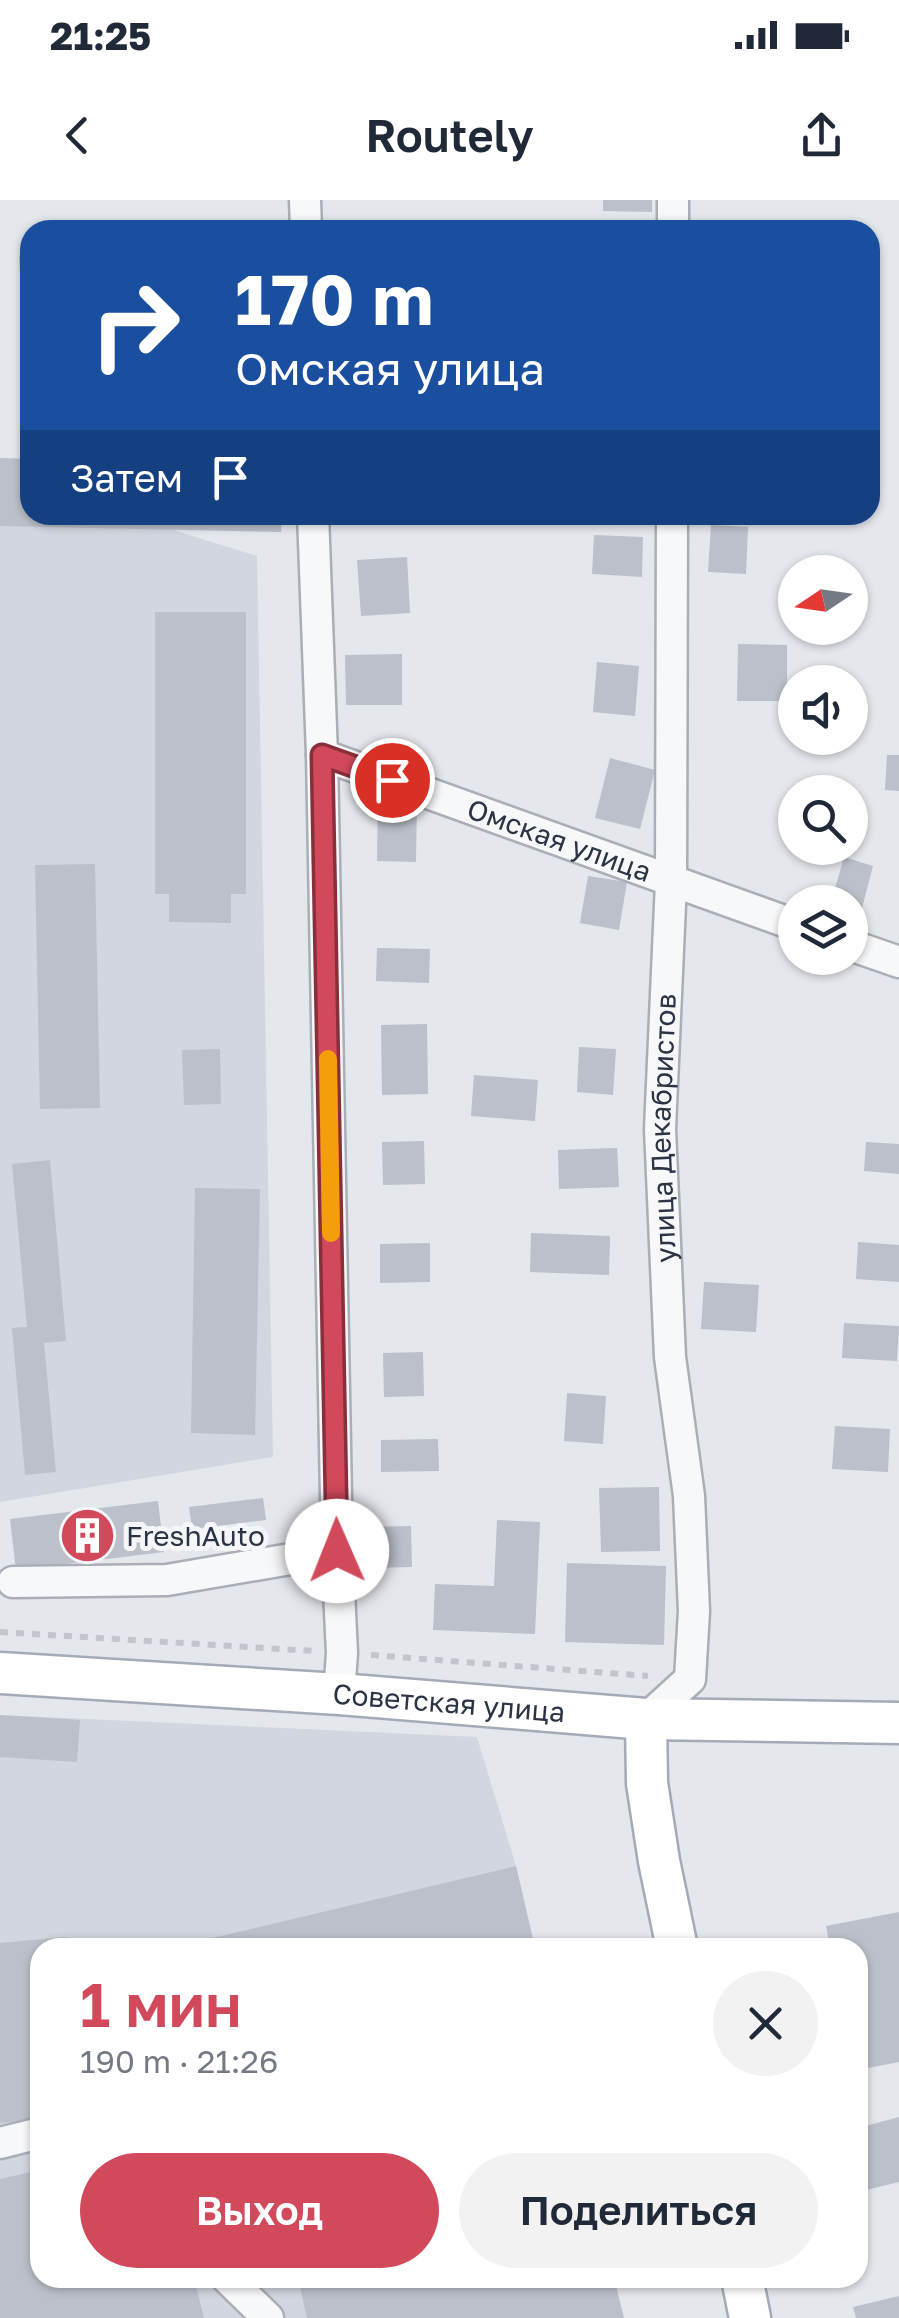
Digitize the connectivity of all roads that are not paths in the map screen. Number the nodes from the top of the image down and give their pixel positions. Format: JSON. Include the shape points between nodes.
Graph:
{"nodes":[{"id":1,"x":313,"y":525,"type":"edge"},
{"id":2,"x":672,"y":525,"type":"edge"},
{"id":3,"x":322,"y":755,"type":"junction"},
{"id":4,"x":671,"y":882,"type":"junction"},
{"id":5,"x":778,"y":919,"type":"edge"},
{"id":6,"x":868,"y":951,"type":"edge"},
{"id":7,"x":899,"y":962,"type":"edge"},
{"id":8,"x":337,"y":1551,"type":"junction"},
{"id":9,"x":13,"y":1582,"type":"dead end"},
{"id":10,"x":0,"y":1674,"type":"edge"},
{"id":11,"x":339,"y":1694,"type":"junction"},
{"id":12,"x":646,"y":1719,"type":"junction"},
{"id":13,"x":899,"y":1723,"type":"edge"},
{"id":14,"x":674,"y":1938,"type":"edge"},
{"id":15,"x":30,"y":2136,"type":"edge"},
{"id":16,"x":0,"y":2143,"type":"edge"},
{"id":17,"x":237,"y":2288,"type":"edge"},
{"id":18,"x":744,"y":2288,"type":"edge"},
{"id":19,"x":268,"y":2318,"type":"edge"},
{"id":20,"x":750,"y":2318,"type":"edge"}],
"edges":[{"from":1,"to":3,"type":"street"},
{"from":2,"to":4,"type":"street","name":"улица Декабристов"},
{"from":3,"to":4,"type":"street","name":"Омская улица"},
{"from":3,"to":8,"type":"street"},
{"from":4,"to":5,"type":"street","name":"Омская улица"},
{"from":4,"to":12,"type":"street","name":"улица Декабристов","via":[[660,1129],[670,1357],[689,1496],[694,1611],[690,1679]]},
{"from":6,"to":7,"type":"street"},
{"from":8,"to":9,"type":"street","via":[[167,1580]]},
{"from":8,"to":11,"type":"street"},
{"from":10,"to":11,"type":"main road","name":"Советская улица"},
{"from":11,"to":12,"type":"main road","name":"Советская улица"},
{"from":12,"to":13,"type":"main road","name":"Советская улица"},
{"from":12,"to":14,"type":"main road","via":[[647,1783]]},
{"from":15,"to":16,"type":"street"},
{"from":17,"to":19,"type":"street"},
{"from":18,"to":20,"type":"main road"}]}
